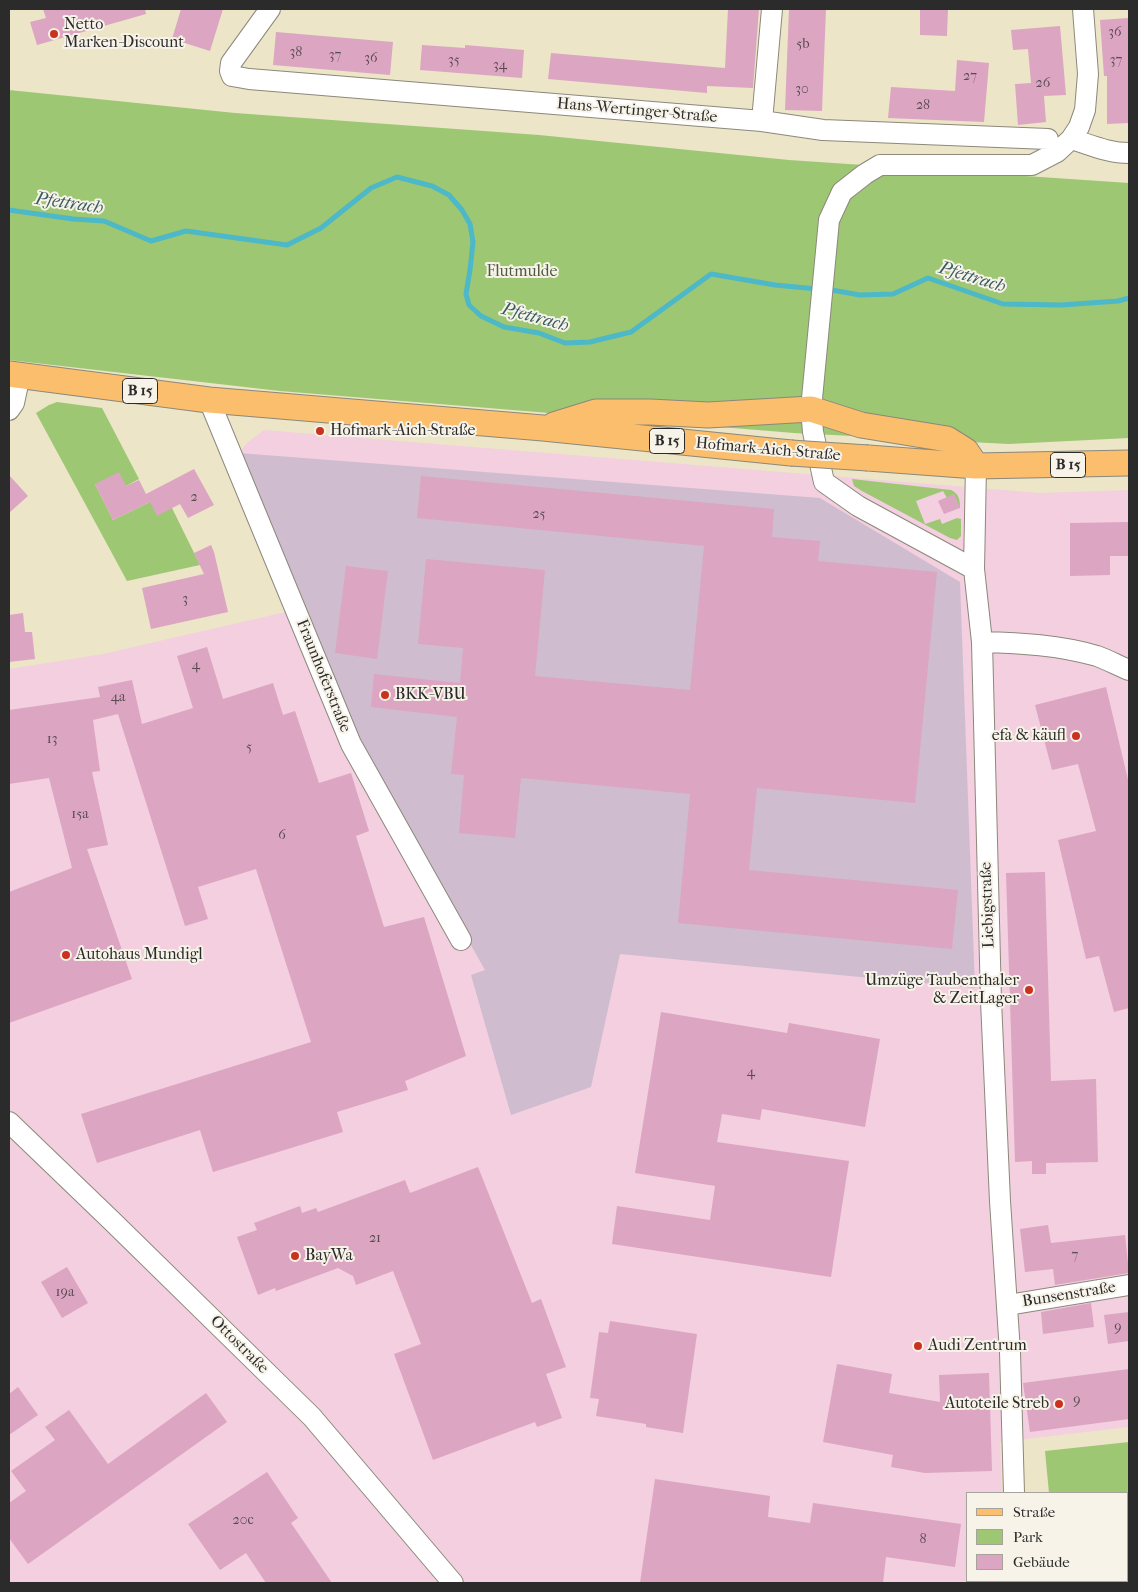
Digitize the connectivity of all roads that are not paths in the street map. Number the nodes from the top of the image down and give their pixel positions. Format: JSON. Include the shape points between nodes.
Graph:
{"nodes":[{"id":1,"x":270,"y":9,"type":"edge"},
{"id":2,"x":772,"y":9,"type":"edge"},
{"id":3,"x":1082,"y":9,"type":"edge"},
{"id":4,"x":762,"y":121,"type":"junction"},
{"id":5,"x":1048,"y":139,"type":"dead end"},
{"id":6,"x":1071,"y":139,"type":"junction"},
{"id":7,"x":1129,"y":153,"type":"edge"},
{"id":8,"x":14,"y":375,"type":"edge"},
{"id":9,"x":209,"y":400,"type":"junction"},
{"id":10,"x":811,"y":409,"type":"junction"},
{"id":11,"x":9,"y":410,"type":"edge"},
{"id":12,"x":542,"y":428,"type":"junction"},
{"id":13,"x":1129,"y":463,"type":"edge"},
{"id":14,"x":976,"y":466,"type":"junction"},
{"id":15,"x":974,"y":569,"type":"junction"},
{"id":16,"x":982,"y":642,"type":"junction"},
{"id":17,"x":1129,"y":670,"type":"edge"},
{"id":18,"x":461,"y":940,"type":"dead end"},
{"id":19,"x":9,"y":1122,"type":"edge"},
{"id":20,"x":1129,"y":1285,"type":"edge"},
{"id":21,"x":1008,"y":1305,"type":"junction"},
{"id":22,"x":1014,"y":1492,"type":"edge"},
{"id":23,"x":453,"y":1583,"type":"edge"}],
"edges":[{"from":1,"to":4,"type":"street","name":"Hans-Wertinger-Straße","via":[[231,63],[232,76],[248,80]]},
{"from":2,"to":4,"type":"street"},
{"from":3,"to":6,"type":"street","via":[[1088,74],[1086,110]]},
{"from":4,"to":5,"type":"street","name":"Hans-Wertinger-Straße","via":[[823,130]]},
{"from":6,"to":7,"type":"street","via":[[1100,150]]},
{"from":6,"to":10,"type":"street","via":[[1057,152],[1032,165],[880,165],[842,192],[829,220]]},
{"from":8,"to":9,"type":"main road","name":"Hofmark-Aich-Straße","number":"B 15"},
{"from":8,"to":11,"type":"street","name":"Hofmark-Aich-Straße","via":[[14,403]]},
{"from":9,"to":12,"type":"main road","name":"Hofmark-Aich-Straße","number":"B 15"},
{"from":9,"to":18,"type":"street","name":"Fraunhoferstraße","via":[[351,744]]},
{"from":10,"to":12,"type":"main road","via":[[708,415],[596,412]]},
{"from":10,"to":14,"type":"main road","via":[[861,425],[947,439],[966,452]]},
{"from":10,"to":15,"type":"street","via":[[812,432],[824,482],[858,506]]},
{"from":12,"to":14,"type":"main road","name":"Hofmark-Aich-Straße","number":"B 15","bridge":true,"via":[[791,453]]},
{"from":13,"to":14,"type":"main road","name":"Hofmark-Aich-Straße","number":"B 15"},
{"from":14,"to":15,"type":"street","name":"Liebigstraße"},
{"from":15,"to":16,"type":"street","name":"Liebigstraße"},
{"from":16,"to":17,"type":"street","via":[[1062,648],[1099,657]]},
{"from":16,"to":21,"type":"street","name":"Liebigstraße","via":[[991,1001]]},
{"from":19,"to":23,"type":"street","name":"Ottostraße","via":[[312,1417]]},
{"from":20,"to":21,"type":"street","name":"Bunsenstraße"},
{"from":21,"to":22,"type":"street","name":"Liebigstraße"}]}
